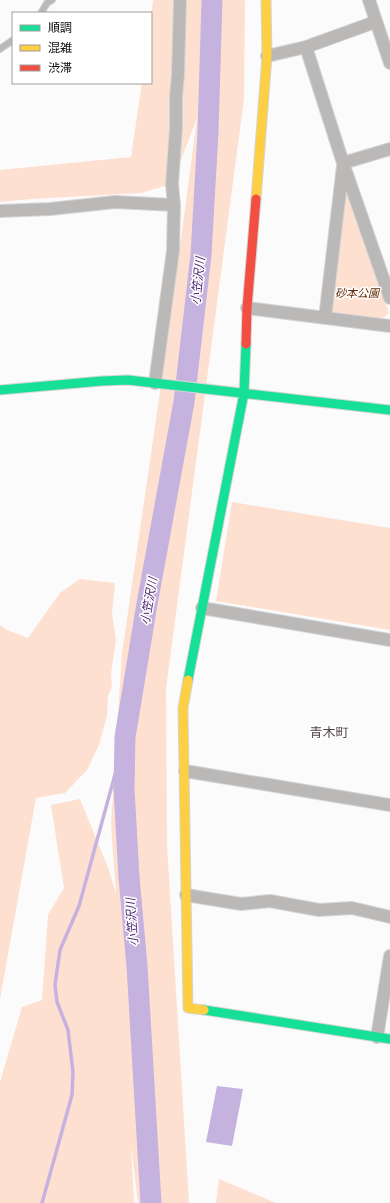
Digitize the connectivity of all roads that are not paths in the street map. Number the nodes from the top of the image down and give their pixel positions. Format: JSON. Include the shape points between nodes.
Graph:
{"nodes":[{"id":1,"x":52,"y":0,"type":"edge"},
{"id":2,"x":180,"y":0,"type":"edge"},
{"id":3,"x":266,"y":0,"type":"edge"},
{"id":4,"x":369,"y":0,"type":"edge"},
{"id":5,"x":42,"y":12,"type":"edge"},
{"id":6,"x":375,"y":22,"type":"junction"},
{"id":7,"x":12,"y":41,"type":"edge"},
{"id":8,"x":306,"y":47,"type":"junction"},
{"id":9,"x":0,"y":49,"type":"edge"},
{"id":10,"x":267,"y":56,"type":"junction"},
{"id":11,"x":390,"y":63,"type":"edge"},
{"id":12,"x":390,"y":149,"type":"edge"},
{"id":13,"x":343,"y":163,"type":"junction"},
{"id":14,"x":174,"y":205,"type":"junction"},
{"id":15,"x":0,"y":212,"type":"edge"},
{"id":16,"x":390,"y":298,"type":"edge"},
{"id":17,"x":247,"y":308,"type":"junction"},
{"id":18,"x":325,"y":318,"type":"junction"},
{"id":19,"x":390,"y":326,"type":"edge"},
{"id":20,"x":155,"y":383,"type":"junction"},
{"id":21,"x":0,"y":390,"type":"edge"},
{"id":22,"x":240,"y":393,"type":"junction"},
{"id":23,"x":390,"y":410,"type":"edge"},
{"id":24,"x":202,"y":608,"type":"junction"},
{"id":25,"x":390,"y":640,"type":"edge"},
{"id":26,"x":185,"y":771,"type":"junction"},
{"id":27,"x":390,"y":805,"type":"edge"},
{"id":28,"x":186,"y":894,"type":"junction"},
{"id":29,"x":390,"y":917,"type":"edge"},
{"id":30,"x":390,"y":956,"type":"edge"},
{"id":31,"x":377,"y":1037,"type":"junction"},
{"id":32,"x":390,"y":1039,"type":"edge"}],
"edges":[{"from":1,"to":5,"type":"lane"},
{"from":2,"to":14,"type":"street","via":[[173,164]]},
{"from":3,"to":10,"type":"street"},
{"from":4,"to":6,"type":"street"},
{"from":6,"to":8,"type":"street"},
{"from":6,"to":11,"type":"street"},
{"from":7,"to":9,"type":"lane"},
{"from":8,"to":10,"type":"street"},
{"from":8,"to":13,"type":"street"},
{"from":10,"to":17,"type":"street"},
{"from":12,"to":13,"type":"street"},
{"from":13,"to":16,"type":"street"},
{"from":13,"to":18,"type":"street"},
{"from":14,"to":15,"type":"street","via":[[115,202]]},
{"from":14,"to":20,"type":"street","via":[[172,251]]},
{"from":17,"to":18,"type":"street"},
{"from":17,"to":22,"type":"street"},
{"from":18,"to":19,"type":"street"},
{"from":20,"to":21,"type":"street","via":[[102,381]]},
{"from":20,"to":22,"type":"street"},
{"from":22,"to":23,"type":"street"},
{"from":22,"to":24,"type":"street"},
{"from":24,"to":25,"type":"street"},
{"from":24,"to":26,"type":"street","via":[[183,708]]},
{"from":26,"to":27,"type":"street"},
{"from":26,"to":28,"type":"street"},
{"from":28,"to":29,"type":"street","via":[[241,904],[270,901],[318,910],[352,908]]},
{"from":28,"to":31,"type":"street","via":[[188,1008]]},
{"from":30,"to":31,"type":"street"},
{"from":31,"to":32,"type":"street"}]}
